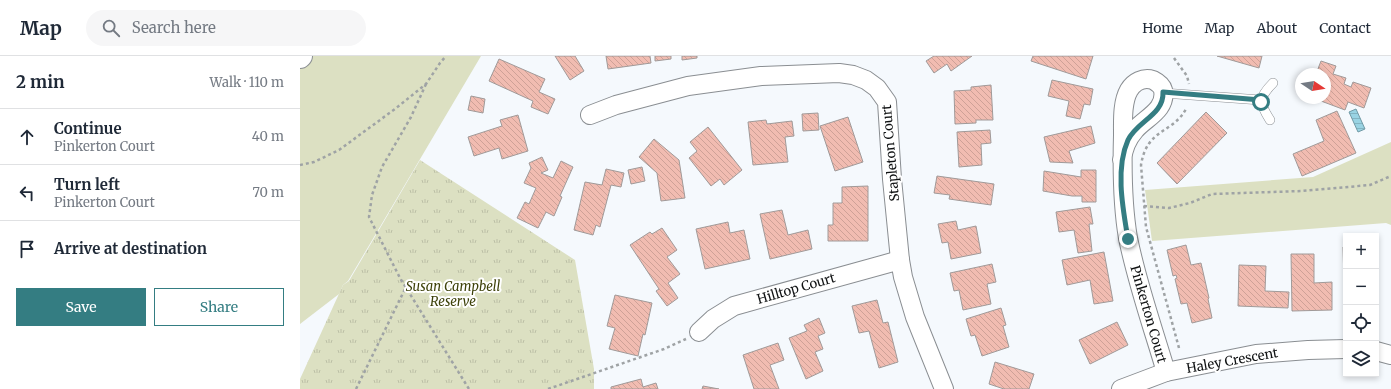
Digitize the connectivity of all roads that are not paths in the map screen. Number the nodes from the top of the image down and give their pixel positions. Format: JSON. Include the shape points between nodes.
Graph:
{"nodes":[{"id":1,"x":1273,"y":83,"type":"dead end"},
{"id":2,"x":1163,"y":92,"type":"junction"},
{"id":3,"x":1261,"y":100,"type":"junction"},
{"id":4,"x":590,"y":115,"type":"dead end"},
{"id":5,"x":1270,"y":120,"type":"dead end"},
{"id":6,"x":1122,"y":160,"type":"junction"},
{"id":7,"x":900,"y":260,"type":"junction"},
{"id":8,"x":699,"y":332,"type":"road end"},
{"id":9,"x":1343,"y":349,"type":"edge"},
{"id":10,"x":1379,"y":352,"type":"edge"},
{"id":11,"x":1391,"y":355,"type":"edge"},
{"id":12,"x":1166,"y":372,"type":"junction"},
{"id":13,"x":944,"y":389,"type":"edge"},
{"id":14,"x":1121,"y":389,"type":"edge"}],
"edges":[{"from":1,"to":3,"type":"lane"},
{"from":2,"to":3,"type":"lane"},
{"from":2,"to":6,"type":"street","name":"Pinkerton Court","via":[[1160,108],[1132,134]]},
{"from":2,"to":6,"type":"street","name":"Pinkerton Court","via":[[1157,82],[1146,79],[1135,83],[1129,91],[1123,121]]},
{"from":3,"to":5,"type":"lane","via":[[1263,110]]},
{"from":4,"to":7,"type":"street","name":"Stapleton Court","via":[[616,105],[688,86],[761,76],[839,73],[866,80],[877,88],[887,102]]},
{"from":6,"to":12,"type":"street","name":"Pinkerton Court","via":[[1123,205],[1128,239]]},
{"from":7,"to":8,"type":"street","name":"Hilltop Court","via":[[734,306],[713,319]]},
{"from":7,"to":13,"type":"street","name":"Stapleton Court","via":[[915,317]]},
{"from":9,"to":12,"type":"street","name":"Haley Crescent","via":[[1256,354]]},
{"from":10,"to":11,"type":"street"},
{"from":12,"to":14,"type":"street","name":"Haley Crescent"}]}
